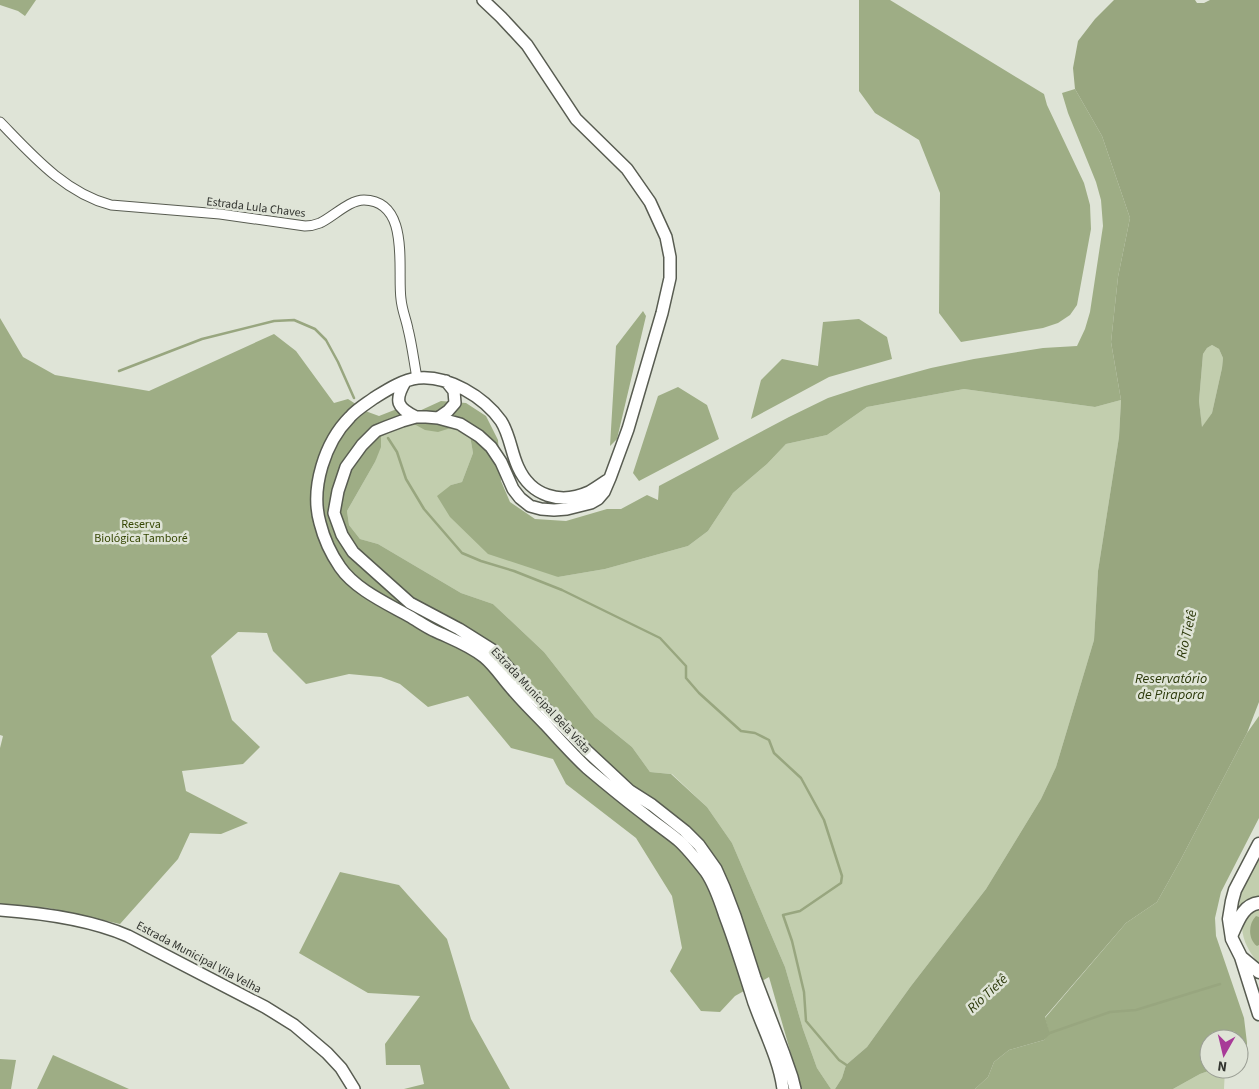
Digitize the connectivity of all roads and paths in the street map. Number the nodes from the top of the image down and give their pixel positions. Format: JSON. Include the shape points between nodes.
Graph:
{"nodes":[{"id":1,"x":483,"y":0,"type":"edge"},
{"id":2,"x":0,"y":122,"type":"edge"},
{"id":3,"x":417,"y":378,"type":"junction"},
{"id":4,"x":445,"y":381,"type":"junction"},
{"id":5,"x":405,"y":382,"type":"junction"},
{"id":6,"x":416,"y":417,"type":"junction"},
{"id":7,"x":438,"y":418,"type":"junction"},
{"id":8,"x":610,"y":478,"type":"junction"},
{"id":9,"x":1259,"y":844,"type":"edge"},
{"id":10,"x":1259,"y":903,"type":"edge"},
{"id":11,"x":0,"y":910,"type":"edge"},
{"id":12,"x":1232,"y":934,"type":"junction"},
{"id":13,"x":1241,"y":957,"type":"junction"},
{"id":14,"x":1259,"y":972,"type":"edge"},
{"id":15,"x":1259,"y":1014,"type":"edge"},
{"id":16,"x":354,"y":1089,"type":"edge"},
{"id":17,"x":783,"y":1089,"type":"edge"},
{"id":18,"x":795,"y":1089,"type":"edge"}],
"edges":[{"from":1,"to":8,"type":"main road","name":"Estrada Municipal Bela Vista","via":[[527,45],[576,119],[634,178],[650,202],[668,244],[671,268],[668,289],[628,429]]},
{"from":2,"to":3,"type":"street","name":"Estrada Lula Chaves","via":[[65,184],[98,202],[111,205],[220,214],[305,226],[321,222],[360,200],[370,200],[382,206],[392,215],[400,243],[401,301]]},
{"from":3,"to":4,"type":"main road","name":"Estrada Municipal Bela Vista"},
{"from":3,"to":5,"type":"main road","name":"Estrada Municipal Bela Vista"},
{"from":4,"to":7,"type":"main road","via":[[454,391],[456,403]]},
{"from":4,"to":8,"type":"main road","name":"Estrada Municipal Bela Vista","via":[[478,398],[501,422],[524,480],[533,488],[556,497],[578,496]]},
{"from":5,"to":6,"type":"main road","via":[[399,402],[403,410]]},
{"from":5,"to":17,"type":"main road","name":"Estrada Municipal Bela Vista","via":[[386,390],[352,415],[330,444],[316,500],[327,544],[348,577],[358,586],[485,658],[576,758],[680,841],[707,874],[717,894],[780,1072]]},
{"from":6,"to":7,"type":"main road","name":"Estrada Municipal Bela Vista"},
{"from":6,"to":18,"type":"main road","name":"Estrada Municipal Bela Vista","via":[[376,431],[353,456],[335,503],[334,513],[342,535],[353,552],[410,603],[459,628],[494,651],[526,690],[586,750],[630,791],[685,831],[708,856],[735,916]]},
{"from":7,"to":8,"type":"main road","name":"Estrada Municipal Bela Vista","via":[[460,424],[491,447],[513,489],[530,506],[554,510],[591,503],[604,492]]},
{"from":9,"to":12,"type":"main road","via":[[1232,901],[1229,919]]},
{"from":10,"to":12,"type":"main road","via":[[1244,911]]},
{"from":11,"to":16,"type":"main road","name":"Estrada Municipal Vila Velha","via":[[97,924],[128,936],[294,1025],[327,1053]]},
{"from":12,"to":13,"type":"main road"},
{"from":13,"to":14,"type":"main road"},
{"from":13,"to":15,"type":"main road"}]}
